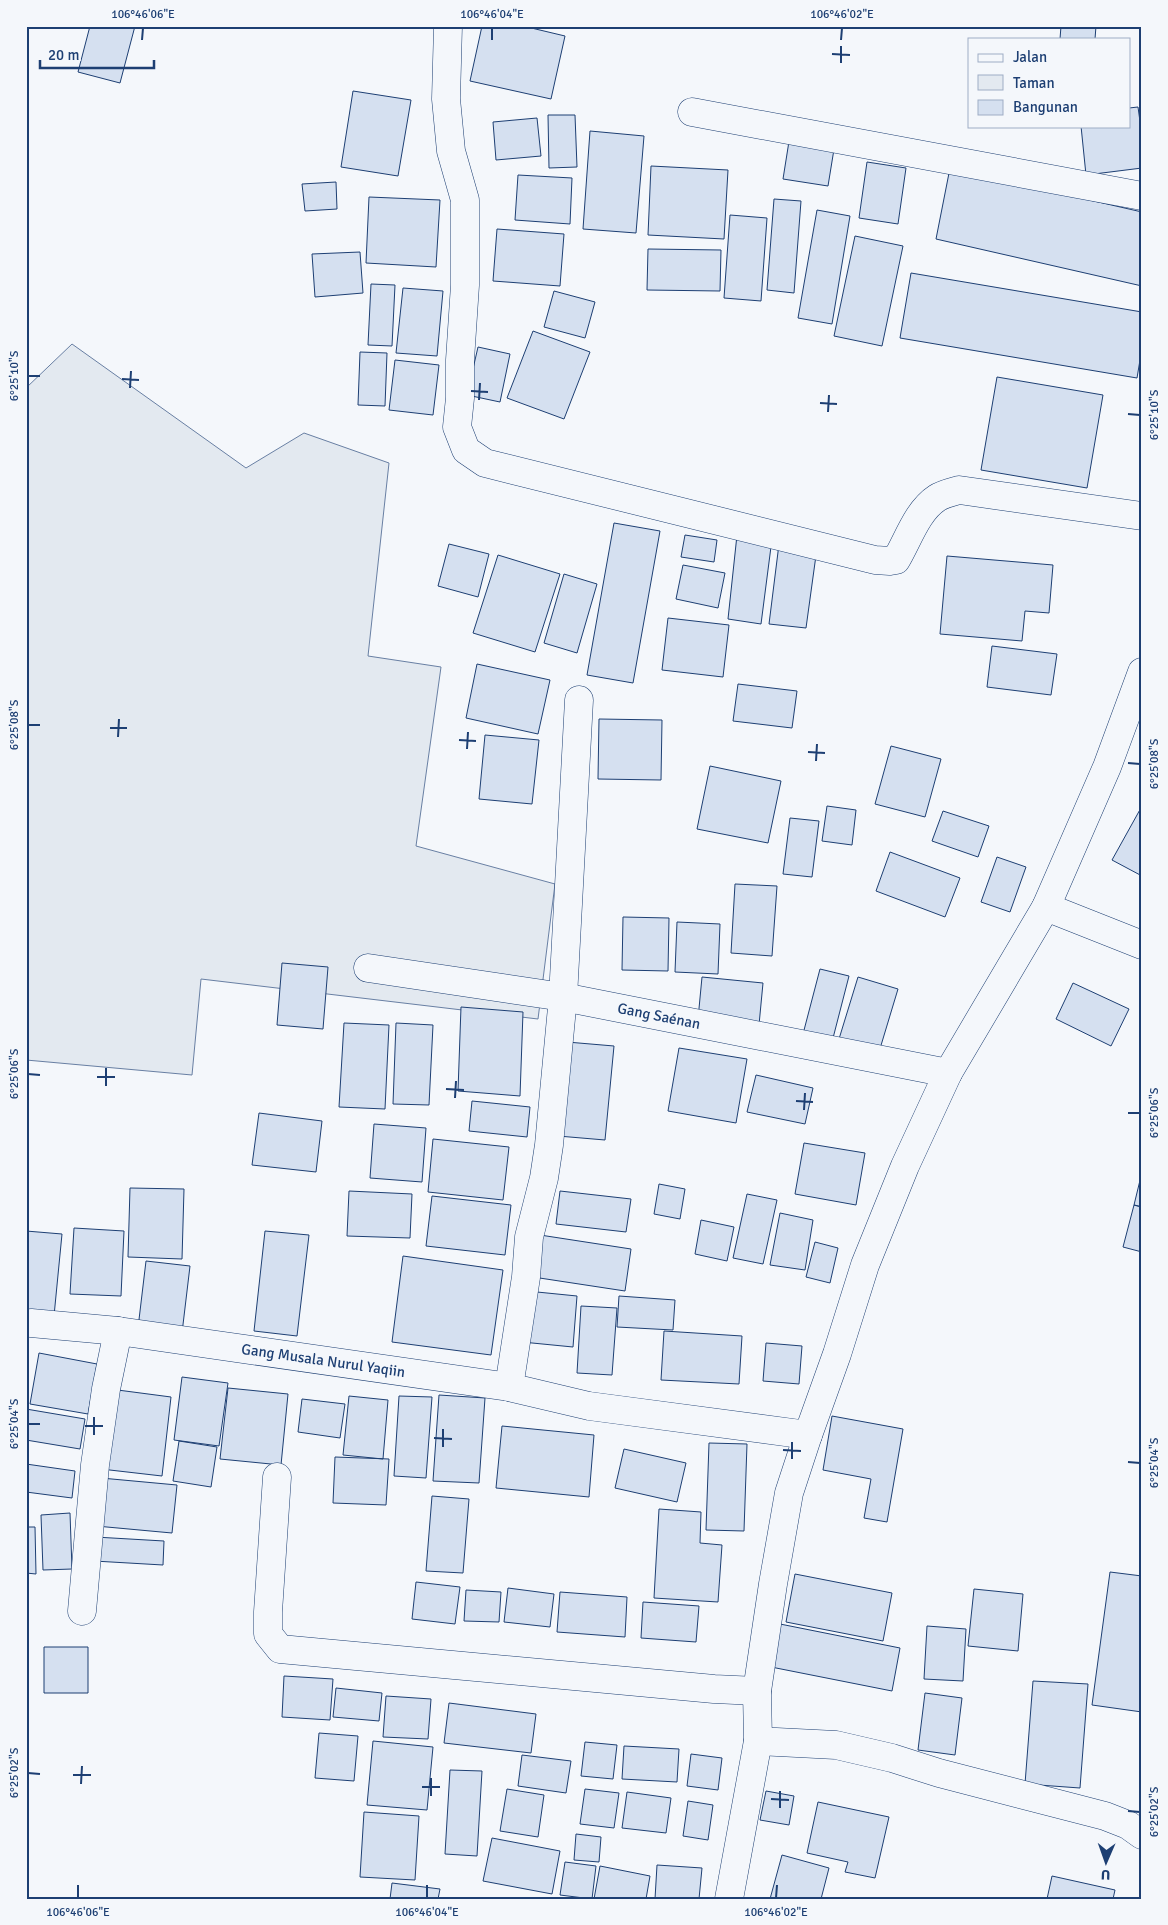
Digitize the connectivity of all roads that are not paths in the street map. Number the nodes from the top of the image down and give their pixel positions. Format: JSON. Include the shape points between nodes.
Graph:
{"nodes":[{"id":1,"x":448,"y":26,"type":"edge"},
{"id":2,"x":692,"y":112,"type":"dead end"},
{"id":3,"x":1142,"y":196,"type":"edge"},
{"id":4,"x":1142,"y":516,"type":"edge"},
{"id":5,"x":1142,"y":672,"type":"edge"},
{"id":6,"x":579,"y":700,"type":"dead end"},
{"id":7,"x":1046,"y":907,"type":"junction"},
{"id":8,"x":1092,"y":925,"type":"junction"},
{"id":9,"x":1142,"y":935,"type":"edge"},
{"id":10,"x":1142,"y":945,"type":"edge"},
{"id":11,"x":368,"y":968,"type":"dead end"},
{"id":12,"x":563,"y":997,"type":"junction"},
{"id":13,"x":948,"y":1073,"type":"junction"},
{"id":14,"x":31,"y":1323,"type":"dead end"},
{"id":15,"x":118,"y":1330,"type":"junction"},
{"id":16,"x":509,"y":1387,"type":"junction"},
{"id":17,"x":808,"y":1435,"type":"junction"},
{"id":18,"x":277,"y":1477,"type":"dead end"},
{"id":19,"x":82,"y":1611,"type":"dead end"},
{"id":20,"x":757,"y":1690,"type":"junction"},
{"id":21,"x":758,"y":1741,"type":"junction"},
{"id":22,"x":1142,"y":1835,"type":"edge"},
{"id":23,"x":729,"y":1899,"type":"edge"}],
"edges":[{"from":1,"to":4,"type":"street","via":[[446,99],[451,150],[465,200],[465,285],[457,427],[466,450],[485,463],[875,560],[896,560],[915,521],[937,498],[959,490]]},
{"from":2,"to":3,"type":"street"},
{"from":5,"to":7,"type":"street","via":[[1107,767]]},
{"from":6,"to":12,"type":"street"},
{"from":7,"to":8,"type":"street"},
{"from":7,"to":13,"type":"street"},
{"from":8,"to":9,"type":"street"},
{"from":8,"to":10,"type":"street"},
{"from":11,"to":12,"type":"street","name":"Gang Saénan"},
{"from":12,"to":13,"type":"street","name":"Gang Saénan"},
{"from":12,"to":16,"type":"street","via":[[549,1145],[543,1187],[529,1237]]},
{"from":13,"to":17,"type":"street","via":[[905,1166],[865,1265]]},
{"from":14,"to":15,"type":"street","name":"Gang Musala Nurul Yaqiin"},
{"from":15,"to":16,"type":"street","name":"Gang Musala Nurul Yaqiin"},
{"from":15,"to":19,"type":"street","via":[[95,1465]]},
{"from":16,"to":17,"type":"street","name":"Gang Musala Nurul Yaqiin","via":[[589,1406]]},
{"from":17,"to":20,"type":"street","via":[[790,1493]]},
{"from":18,"to":20,"type":"street","via":[[268,1634],[280,1649],[714,1689]]},
{"from":20,"to":21,"type":"street"},
{"from":21,"to":22,"type":"street","via":[[836,1745],[892,1758],[1105,1816]]},
{"from":21,"to":23,"type":"street"}]}
